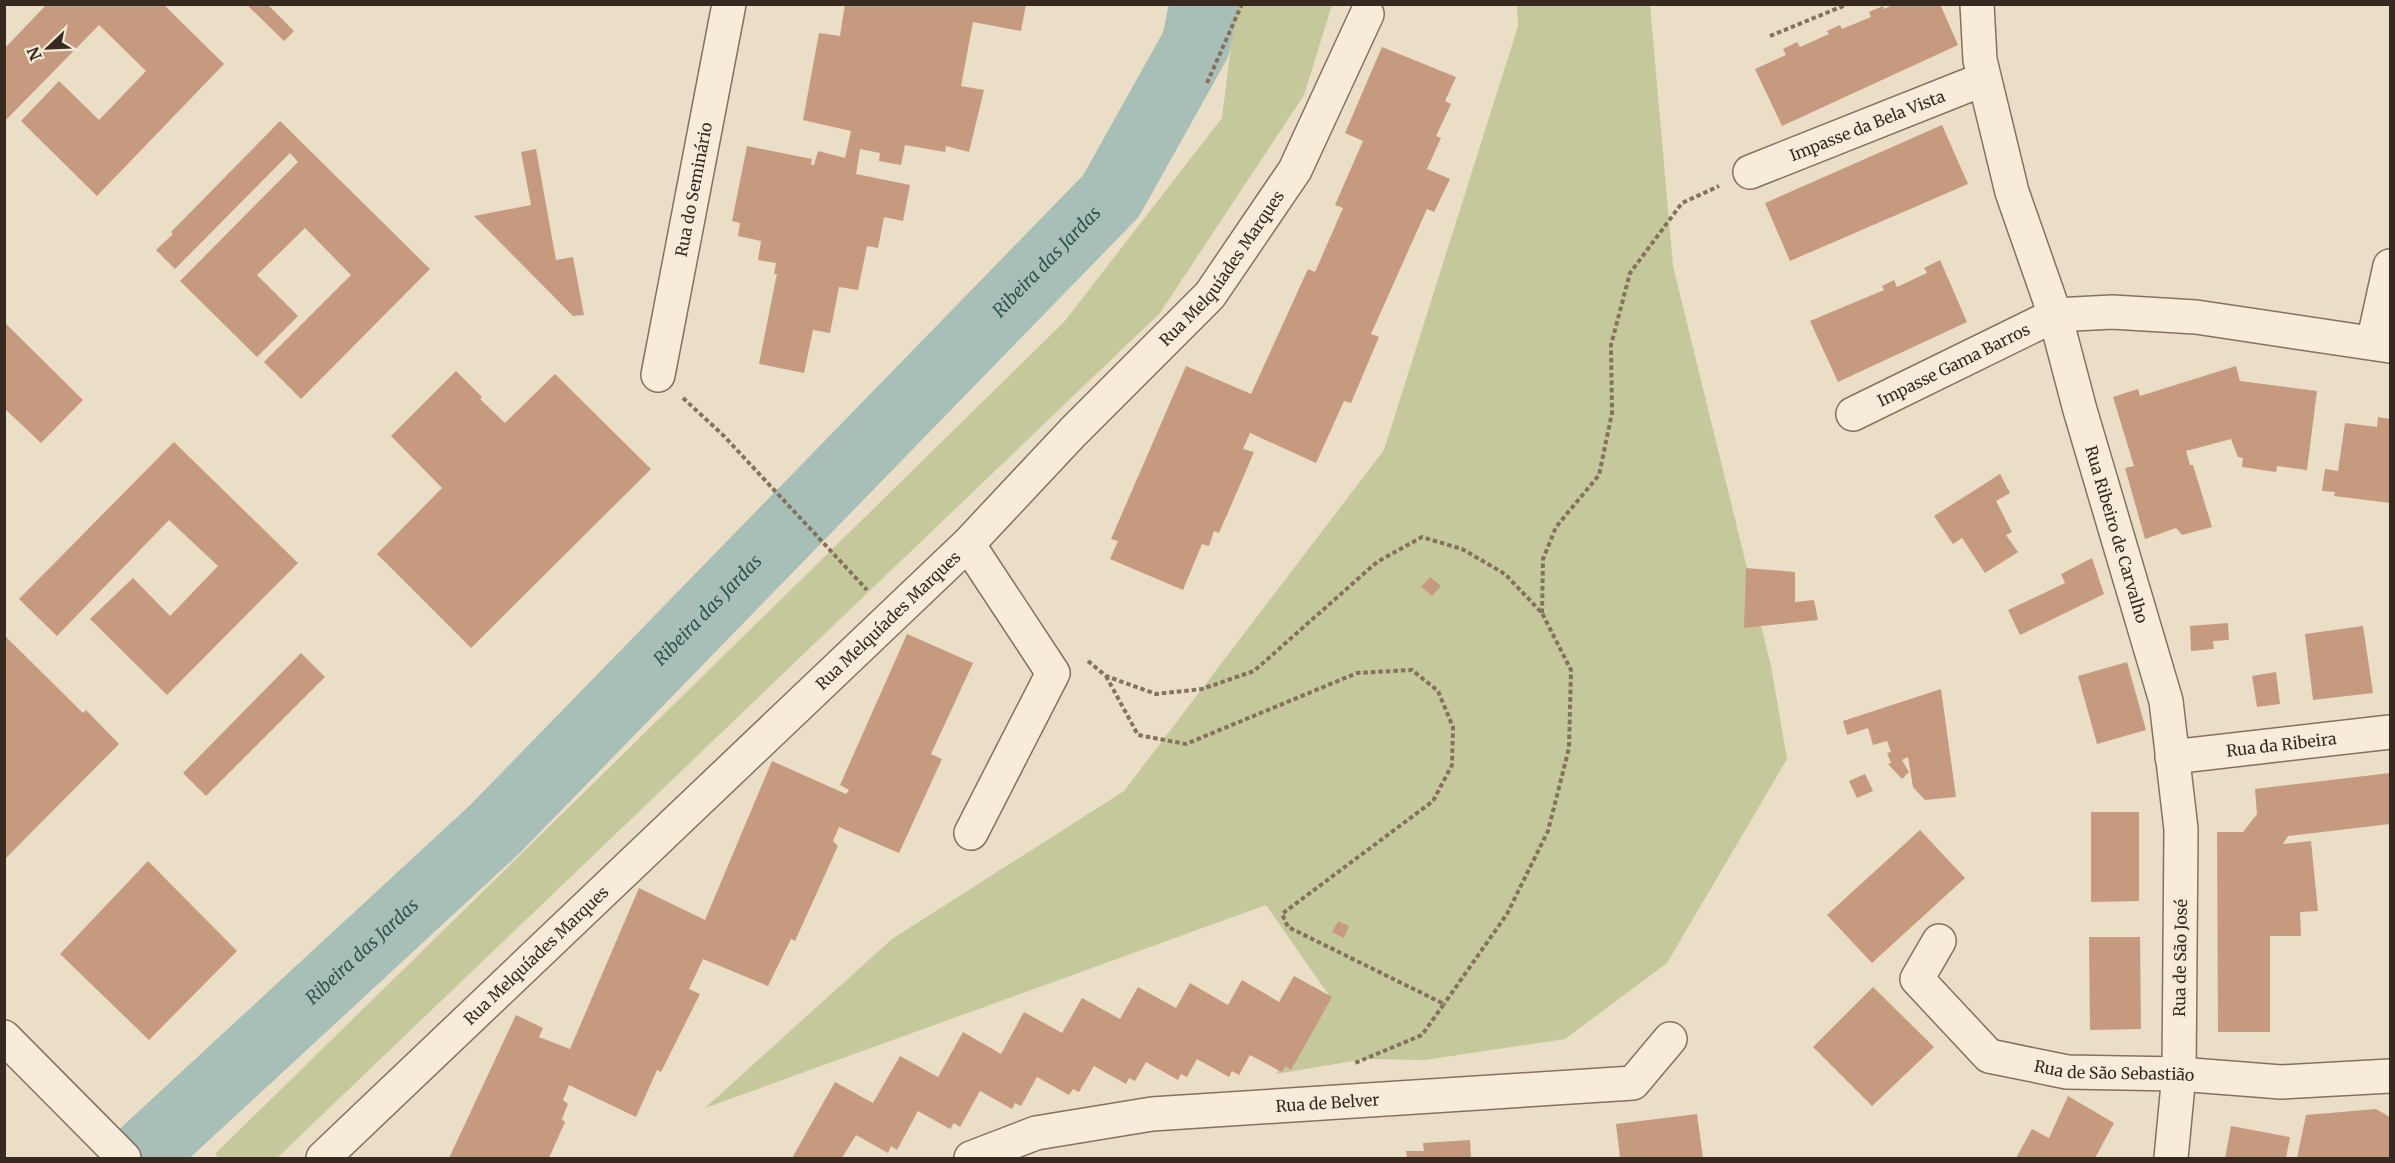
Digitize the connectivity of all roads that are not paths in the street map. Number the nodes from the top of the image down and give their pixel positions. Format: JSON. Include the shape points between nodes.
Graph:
{"nodes":[{"id":1,"x":729,"y":4,"type":"edge"},
{"id":2,"x":1977,"y":4,"type":"edge"},
{"id":3,"x":1367,"y":14,"type":"dead end"},
{"id":4,"x":1984,"y":79,"type":"junction"},
{"id":5,"x":1750,"y":172,"type":"road end"},
{"id":6,"x":2391,"y":266,"type":"edge"},
{"id":7,"x":2055,"y":315,"type":"junction"},
{"id":8,"x":2382,"y":345,"type":"edge"},
{"id":9,"x":658,"y":375,"type":"road end"},
{"id":10,"x":1853,"y":414,"type":"dead end"},
{"id":11,"x":968,"y":544,"type":"junction"},
{"id":12,"x":2391,"y":732,"type":"edge"},
{"id":13,"x":2172,"y":757,"type":"junction"},
{"id":14,"x":971,"y":833,"type":"dead end"},
{"id":15,"x":1939,"y":941,"type":"dead end"},
{"id":16,"x":4,"y":1037,"type":"edge"},
{"id":17,"x":1670,"y":1039,"type":"dead end"},
{"id":18,"x":2179,"y":1074,"type":"junction"},
{"id":19,"x":2391,"y":1076,"type":"edge"},
{"id":20,"x":2171,"y":1145,"type":"edge"},
{"id":21,"x":124,"y":1158,"type":"edge"},
{"id":22,"x":323,"y":1158,"type":"edge"},
{"id":23,"x":972,"y":1158,"type":"edge"},
{"id":24,"x":2152,"y":1158,"type":"edge"}],
"edges":[{"from":1,"to":9,"type":"street","name":"Rua do Seminário"},
{"from":2,"to":4,"type":"street","name":"Rua Ribeiro de Carvalho"},
{"from":3,"to":11,"type":"street","name":"Rua Melquíades Marques","via":[[1295,170],[1210,296],[1073,432]]},
{"from":4,"to":5,"type":"street","name":"Impasse da Bela Vista"},
{"from":4,"to":7,"type":"street","name":"Rua Ribeiro de Carvalho","via":[[2012,192]]},
{"from":6,"to":8,"type":"street"},
{"from":7,"to":8,"type":"street","via":[[2112,312],[2196,317]]},
{"from":7,"to":10,"type":"street","name":"Impasse Gama Barros"},
{"from":7,"to":13,"type":"street","name":"Rua Ribeiro de Carvalho","via":[[2166,701]]},
{"from":11,"to":14,"type":"street","via":[[1053,673]]},
{"from":11,"to":22,"type":"street","name":"Rua Melquíades Marques"},
{"from":12,"to":13,"type":"street","name":"Rua da Ribeira"},
{"from":13,"to":18,"type":"street","name":"Rua de São José","via":[[2181,829]]},
{"from":15,"to":18,"type":"street","name":"Rua de São Sebastião","via":[[1917,979],[1989,1056],[2067,1072]]},
{"from":16,"to":21,"type":"street"},
{"from":17,"to":23,"type":"street","name":"Rua de Belver","via":[[1633,1083],[1152,1113],[1036,1133]]},
{"from":18,"to":19,"type":"street","name":"Rua de São Sebastião","via":[[2281,1082]]},
{"from":18,"to":20,"type":"street","name":"Rua de São José"},
{"from":20,"to":24,"type":"street"}]}
